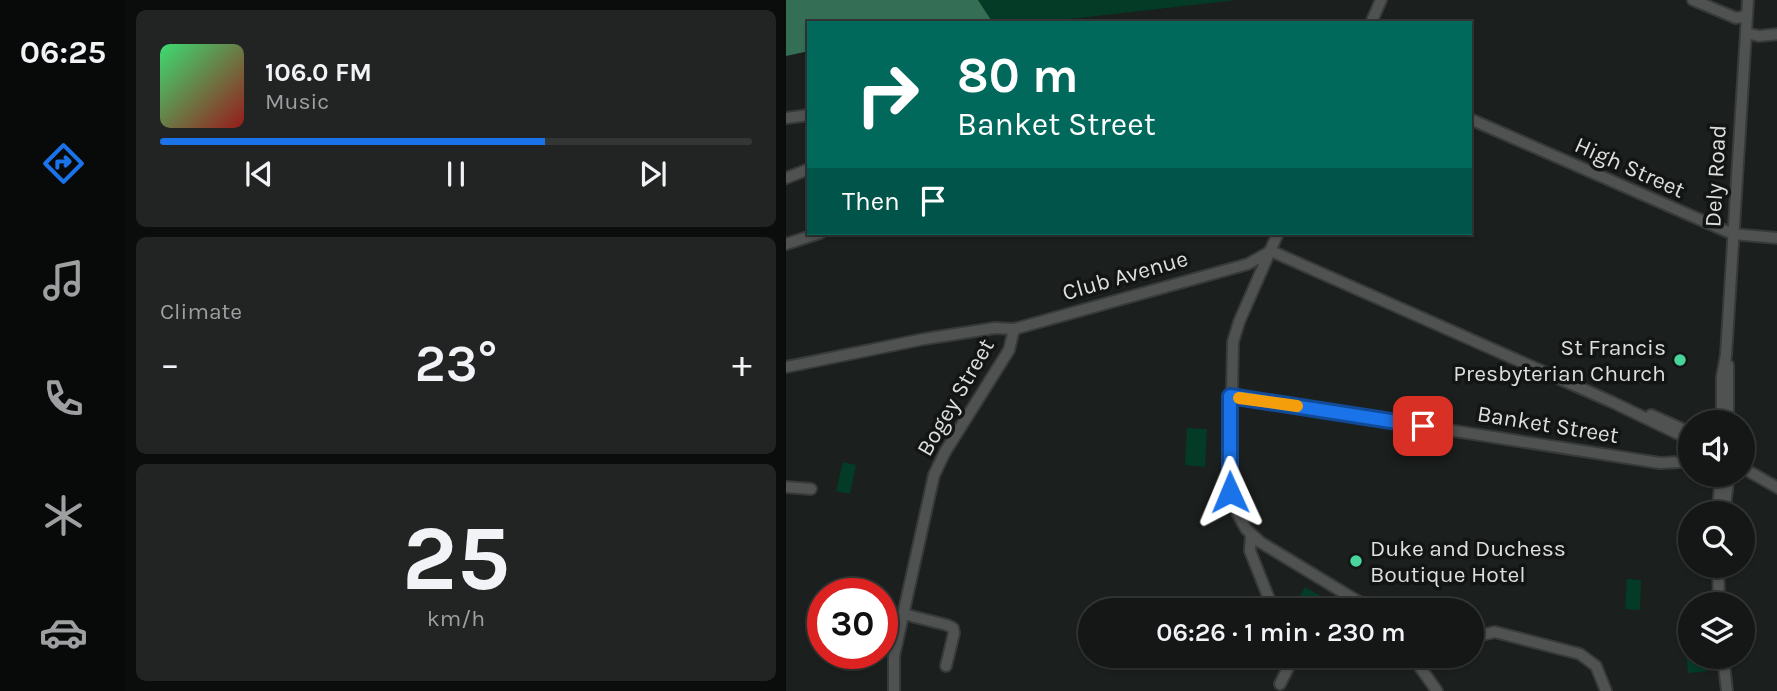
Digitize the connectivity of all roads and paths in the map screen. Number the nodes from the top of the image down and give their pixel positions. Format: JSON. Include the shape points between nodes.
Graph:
{"nodes":[{"id":1,"x":1381,"y":0,"type":"edge"},
{"id":2,"x":1692,"y":0,"type":"edge"},
{"id":3,"x":1748,"y":0,"type":"edge"},
{"id":4,"x":1746,"y":16,"type":"junction"},
{"id":5,"x":1372,"y":21,"type":"edge"},
{"id":6,"x":1746,"y":33,"type":"junction"},
{"id":7,"x":1777,"y":34,"type":"edge"},
{"id":8,"x":807,"y":115,"type":"edge"},
{"id":9,"x":786,"y":118,"type":"edge"},
{"id":10,"x":1472,"y":120,"type":"edge"},
{"id":11,"x":807,"y":170,"type":"edge"},
{"id":12,"x":786,"y":178,"type":"edge"},
{"id":13,"x":1733,"y":234,"type":"junction"},
{"id":14,"x":814,"y":235,"type":"edge"},
{"id":15,"x":1277,"y":235,"type":"edge"},
{"id":16,"x":1777,"y":238,"type":"edge"},
{"id":17,"x":786,"y":244,"type":"edge"},
{"id":18,"x":1271,"y":251,"type":"junction"},
{"id":19,"x":1249,"y":264,"type":"junction"},
{"id":20,"x":1256,"y":286,"type":"junction"},
{"id":21,"x":1014,"y":329,"type":"junction"},
{"id":22,"x":1726,"y":355,"type":"junction"},
{"id":23,"x":786,"y":368,"type":"edge"},
{"id":24,"x":1230,"y":396,"type":"junction"},
{"id":25,"x":1612,"y":402,"type":"junction"},
{"id":26,"x":1722,"y":410,"type":"edge"},
{"id":27,"x":1728,"y":410,"type":"edge"},
{"id":28,"x":1678,"y":426,"type":"edge"},
{"id":29,"x":1678,"y":434,"type":"edge"},
{"id":30,"x":1678,"y":462,"type":"edge"},
{"id":31,"x":1755,"y":467,"type":"edge"},
{"id":32,"x":1755,"y":475,"type":"edge"},
{"id":33,"x":1777,"y":480,"type":"edge"},
{"id":34,"x":786,"y":487,"type":"edge"},
{"id":35,"x":1777,"y":488,"type":"edge"},
{"id":36,"x":811,"y":489,"type":"dead end"},
{"id":37,"x":1251,"y":535,"type":"junction"},
{"id":38,"x":1269,"y":598,"type":"edge"},
{"id":39,"x":1352,"y":598,"type":"edge"},
{"id":40,"x":903,"y":614,"type":"junction"},
{"id":41,"x":1484,"y":634,"type":"edge"},
{"id":42,"x":946,"y":666,"type":"dead end"},
{"id":43,"x":1288,"y":668,"type":"edge"},
{"id":44,"x":1421,"y":668,"type":"edge"},
{"id":45,"x":1724,"y":669,"type":"edge"},
{"id":46,"x":1280,"y":684,"type":"dead end"},
{"id":47,"x":894,"y":691,"type":"edge"},
{"id":48,"x":1437,"y":691,"type":"edge"},
{"id":49,"x":1606,"y":691,"type":"edge"},
{"id":50,"x":1726,"y":691,"type":"edge"}],
"edges":[{"from":1,"to":5,"type":"street"},
{"from":2,"to":4,"type":"street","via":[[1736,18]]},
{"from":3,"to":4,"type":"street","name":"Dely Road"},
{"from":4,"to":6,"type":"street","name":"Dely Road"},
{"from":6,"to":7,"type":"street"},
{"from":6,"to":13,"type":"street","name":"Dely Road"},
{"from":8,"to":9,"type":"street"},
{"from":10,"to":13,"type":"street","name":"High Street"},
{"from":11,"to":12,"type":"street"},
{"from":13,"to":16,"type":"street","name":"High Street"},
{"from":13,"to":22,"type":"street","name":"Dely Road"},
{"from":14,"to":17,"type":"street"},
{"from":15,"to":18,"type":"street"},
{"from":18,"to":19,"type":"street","name":"Club Avenue"},
{"from":18,"to":20,"type":"street"},
{"from":18,"to":25,"type":"street"},
{"from":19,"to":20,"type":"street"},
{"from":19,"to":21,"type":"street","name":"Club Avenue"},
{"from":20,"to":24,"type":"street","via":[[1236,332]]},
{"from":21,"to":23,"type":"street","name":"Club Avenue","via":[[961,333]]},
{"from":21,"to":40,"type":"street","name":"Bogey Street","via":[[1005,356],[938,465]]},
{"from":22,"to":26,"type":"street","name":"Dely Road"},
{"from":22,"to":27,"type":"street","name":"Dely Road"},
{"from":24,"to":30,"type":"street","name":"Banket Street"},
{"from":24,"to":37,"type":"street","via":[[1230,492]]},
{"from":25,"to":28,"type":"street"},
{"from":25,"to":29,"type":"street"},
{"from":31,"to":33,"type":"street"},
{"from":32,"to":35,"type":"street"},
{"from":34,"to":36,"type":"street"},
{"from":37,"to":38,"type":"street","via":[[1250,551]]},
{"from":37,"to":39,"type":"street"},
{"from":40,"to":42,"type":"street","via":[[953,628]]},
{"from":40,"to":47,"type":"street","name":"Bogey Street","via":[[894,656]]},
{"from":41,"to":49,"type":"street","via":[[1495,632],[1580,654],[1596,666]]},
{"from":43,"to":46,"type":"street"},
{"from":44,"to":48,"type":"street"},
{"from":45,"to":50,"type":"street"}]}
